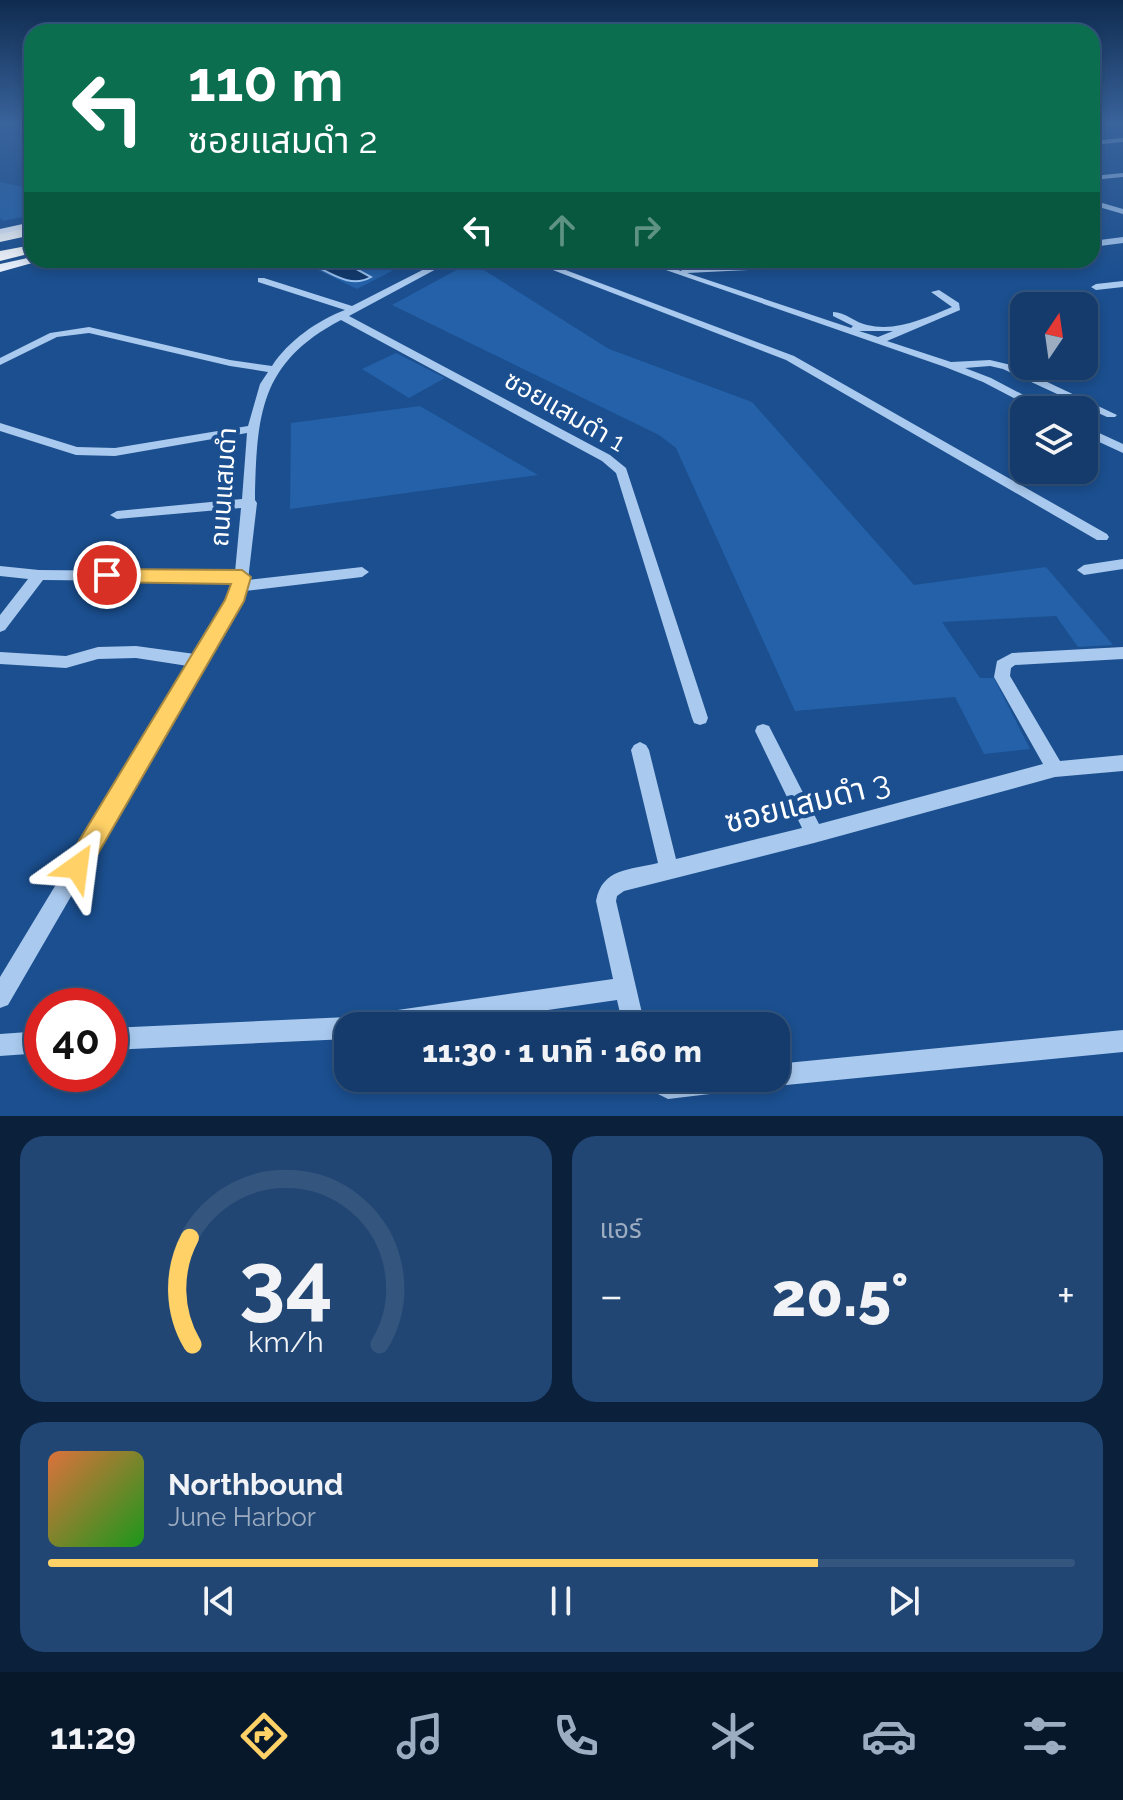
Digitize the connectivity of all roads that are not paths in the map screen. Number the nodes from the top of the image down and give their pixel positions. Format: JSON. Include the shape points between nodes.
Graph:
{"nodes":[{"id":1,"x":1123,"y":175,"type":"edge"},
{"id":2,"x":1100,"y":177,"type":"edge"},
{"id":3,"x":1123,"y":202,"type":"edge"},
{"id":4,"x":1100,"y":204,"type":"edge"},
{"id":5,"x":1105,"y":206,"type":"junction"},
{"id":6,"x":1123,"y":212,"type":"edge"},
{"id":7,"x":24,"y":228,"type":"edge"},
{"id":8,"x":0,"y":233,"type":"edge"},
{"id":9,"x":24,"y":242,"type":"edge"},
{"id":10,"x":1120,"y":242,"type":"edge"},
{"id":11,"x":1100,"y":243,"type":"edge"},
{"id":12,"x":0,"y":247,"type":"edge"},
{"id":13,"x":24,"y":254,"type":"edge"},
{"id":14,"x":0,"y":260,"type":"edge"},
{"id":15,"x":24,"y":260,"type":"edge"},
{"id":16,"x":433,"y":268,"type":"edge"},
{"id":17,"x":552,"y":268,"type":"edge"},
{"id":18,"x":668,"y":268,"type":"edge"},
{"id":19,"x":719,"y":268,"type":"edge"},
{"id":20,"x":675,"y":270,"type":"junction"},
{"id":21,"x":261,"y":280,"type":"dead end"},
{"id":22,"x":1123,"y":284,"type":"edge"},
{"id":23,"x":1096,"y":287,"type":"dead end"},
{"id":24,"x":936,"y":292,"type":"dead end"},
{"id":25,"x":346,"y":312,"type":"junction"},
{"id":26,"x":836,"y":314,"type":"dead end"},
{"id":27,"x":867,"y":327,"type":"junction"},
{"id":28,"x":909,"y":328,"type":"junction"},
{"id":29,"x":847,"y":329,"type":"junction"},
{"id":30,"x":880,"y":340,"type":"junction"},
{"id":31,"x":0,"y":362,"type":"edge"},
{"id":32,"x":949,"y":365,"type":"junction"},
{"id":33,"x":271,"y":369,"type":"junction"},
{"id":34,"x":1016,"y":396,"type":"edge"},
{"id":35,"x":1111,"y":415,"type":"dead end"},
{"id":36,"x":0,"y":427,"type":"edge"},
{"id":37,"x":252,"y":429,"type":"junction"},
{"id":38,"x":1098,"y":437,"type":"edge"},
{"id":39,"x":1123,"y":449,"type":"edge"},
{"id":40,"x":250,"y":503,"type":"junction"},
{"id":41,"x":117,"y":515,"type":"dead end"},
{"id":42,"x":1102,"y":537,"type":"dead end"},
{"id":43,"x":1123,"y":564,"type":"edge"},
{"id":44,"x":1084,"y":570,"type":"dead end"},
{"id":45,"x":0,"y":571,"type":"edge"},
{"id":46,"x":362,"y":572,"type":"dead end"},
{"id":47,"x":39,"y":575,"type":"junction"},
{"id":48,"x":241,"y":582,"type":"junction"},
{"id":49,"x":0,"y":626,"type":"edge"},
{"id":50,"x":1123,"y":653,"type":"edge"},
{"id":51,"x":0,"y":658,"type":"edge"},
{"id":52,"x":199,"y":661,"type":"junction"},
{"id":53,"x":700,"y":718,"type":"dead end"},
{"id":54,"x":763,"y":731,"type":"dead end"},
{"id":55,"x":640,"y":750,"type":"dead end"},
{"id":56,"x":1123,"y":763,"type":"edge"},
{"id":57,"x":1055,"y":769,"type":"junction"},
{"id":58,"x":814,"y":834,"type":"junction"},
{"id":59,"x":669,"y":870,"type":"junction"},
{"id":60,"x":623,"y":988,"type":"junction"},
{"id":61,"x":0,"y":997,"type":"edge"},
{"id":62,"x":459,"y":1012,"type":"edge"},
{"id":63,"x":630,"y":1012,"type":"edge"},
{"id":64,"x":334,"y":1029,"type":"edge"},
{"id":65,"x":128,"y":1038,"type":"edge"},
{"id":66,"x":1123,"y":1041,"type":"edge"},
{"id":67,"x":24,"y":1043,"type":"edge"},
{"id":68,"x":0,"y":1045,"type":"edge"},
{"id":69,"x":790,"y":1074,"type":"edge"}],
"edges":[{"from":1,"to":2,"type":"street"},
{"from":3,"to":5,"type":"street"},
{"from":4,"to":5,"type":"street"},
{"from":5,"to":6,"type":"street"},
{"from":7,"to":8,"type":"highway"},
{"from":9,"to":12,"type":"highway"},
{"from":10,"to":11,"type":"street"},
{"from":13,"to":14,"type":"highway"},
{"from":14,"to":15,"type":"main road"},
{"from":16,"to":25,"type":"street","name":"ถนนแสมดำ"},
{"from":17,"to":42,"type":"street","via":[[790,358]]},
{"from":18,"to":20,"type":"street"},
{"from":19,"to":20,"type":"street"},
{"from":20,"to":29,"type":"street"},
{"from":21,"to":25,"type":"street","name":"ซอยแสมดำ 1"},
{"from":22,"to":23,"type":"street"},
{"from":24,"to":28,"type":"street","via":[[957,308]]},
{"from":25,"to":33,"type":"street","name":"ถนนแสมดำ","via":[[299,339]]},
{"from":25,"to":53,"type":"street","name":"ซอยแสมดำ 1","via":[[622,471]]},
{"from":26,"to":27,"type":"street"},
{"from":27,"to":28,"type":"street"},
{"from":27,"to":29,"type":"street"},
{"from":28,"to":30,"type":"street"},
{"from":29,"to":30,"type":"street"},
{"from":30,"to":32,"type":"street"},
{"from":31,"to":33,"type":"street","via":[[68,329]]},
{"from":32,"to":34,"type":"street"},
{"from":32,"to":35,"type":"street","via":[[1007,367]]},
{"from":33,"to":37,"type":"street","name":"ถนนแสมดำ","via":[[257,399]]},
{"from":36,"to":37,"type":"street","via":[[76,451],[115,452]]},
{"from":37,"to":40,"type":"street","name":"ถนนแสมดำ"},
{"from":38,"to":39,"type":"street"},
{"from":40,"to":41,"type":"street"},
{"from":40,"to":48,"type":"street","name":"ถนนแสมดำ"},
{"from":43,"to":44,"type":"street"},
{"from":45,"to":47,"type":"street"},
{"from":46,"to":48,"type":"street"},
{"from":47,"to":48,"type":"street"},
{"from":47,"to":49,"type":"street"},
{"from":48,"to":52,"type":"street","name":"ถนนแสมดำ"},
{"from":50,"to":57,"type":"street","via":[[1012,659],[1003,665],[1002,677]]},
{"from":51,"to":52,"type":"street","via":[[66,662],[98,653],[136,652]]},
{"from":52,"to":61,"type":"street","name":"ถนนแสมดำ"},
{"from":54,"to":58,"type":"street"},
{"from":55,"to":59,"type":"street"},
{"from":56,"to":57,"type":"street","name":"ซอยแสมดำ 3"},
{"from":57,"to":58,"type":"street","name":"ซอยแสมดำ 3"},
{"from":58,"to":59,"type":"street","name":"ซอยแสมดำ 3"},
{"from":59,"to":60,"type":"street","name":"ซอยแสมดำ 3","via":[[619,882],[608,890]]},
{"from":60,"to":62,"type":"street"},
{"from":60,"to":63,"type":"street","name":"ซอยแสมดำ 3"},
{"from":64,"to":65,"type":"street"},
{"from":66,"to":69,"type":"street"},
{"from":67,"to":68,"type":"street"}]}
